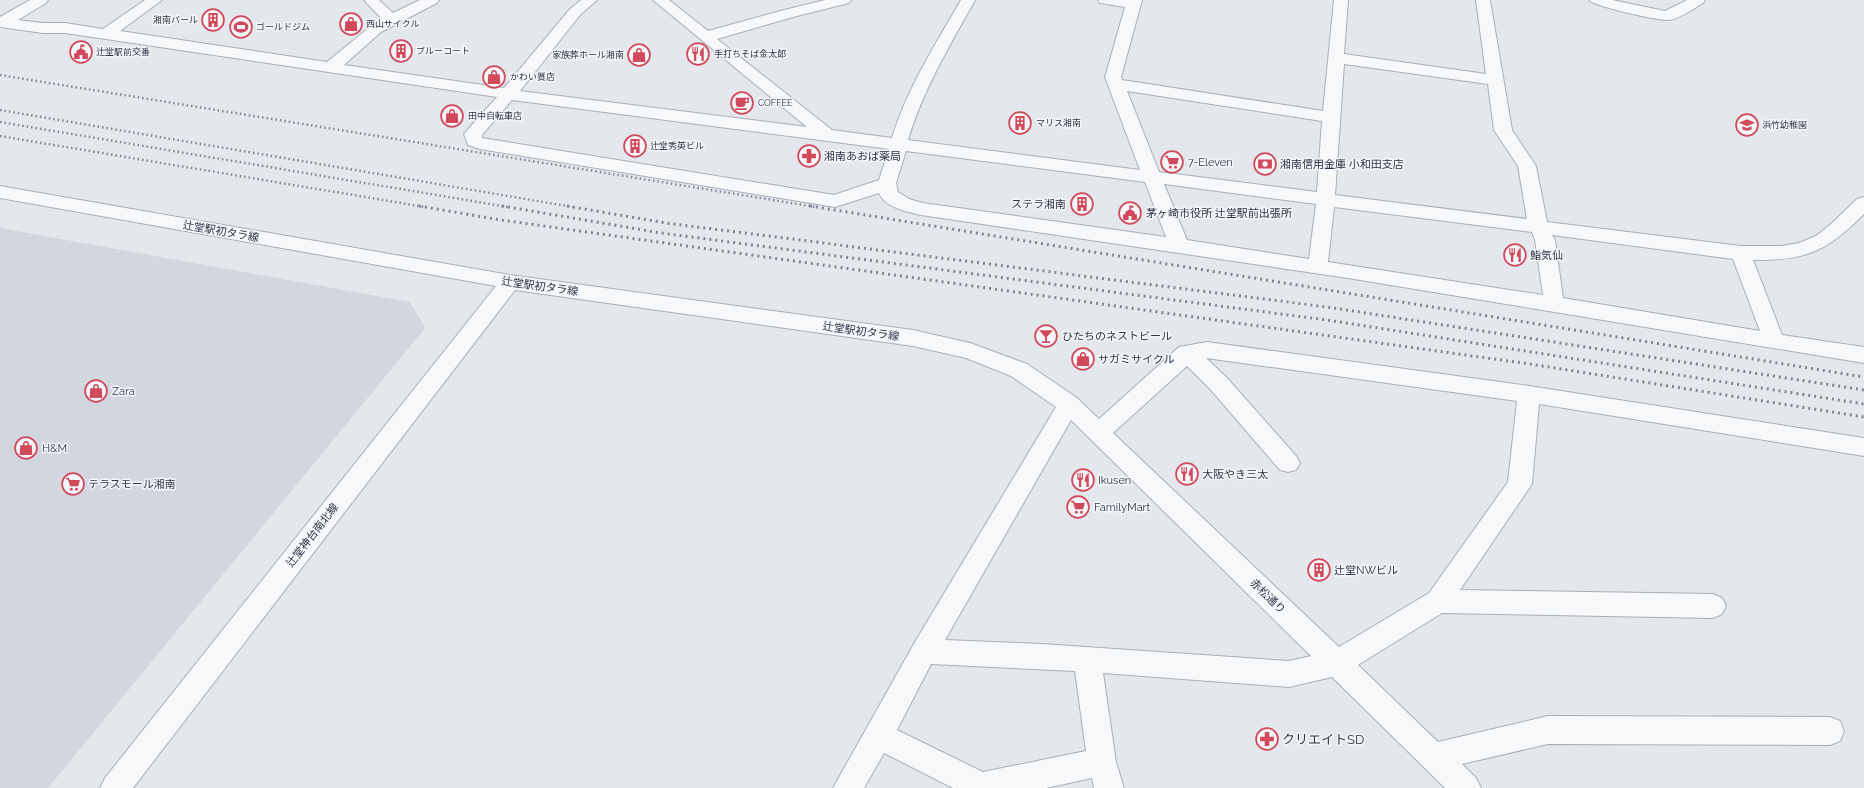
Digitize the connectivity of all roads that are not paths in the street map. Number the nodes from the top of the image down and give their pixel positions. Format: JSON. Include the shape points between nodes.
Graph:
{"nodes":[{"id":1,"x":41,"y":0,"type":"edge"},
{"id":2,"x":47,"y":0,"type":"edge"},
{"id":3,"x":155,"y":0,"type":"edge"},
{"id":4,"x":371,"y":0,"type":"edge"},
{"id":5,"x":432,"y":0,"type":"edge"},
{"id":6,"x":590,"y":0,"type":"edge"},
{"id":7,"x":660,"y":0,"type":"edge"},
{"id":8,"x":844,"y":0,"type":"edge"},
{"id":9,"x":968,"y":0,"type":"edge"},
{"id":10,"x":1105,"y":0,"type":"edge"},
{"id":11,"x":1341,"y":0,"type":"edge"},
{"id":12,"x":1483,"y":0,"type":"edge"},
{"id":13,"x":1596,"y":0,"type":"edge"},
{"id":14,"x":1698,"y":0,"type":"edge"},
{"id":15,"x":1134,"y":2,"type":"edge"},
{"id":16,"x":391,"y":20,"type":"junction"},
{"id":17,"x":2,"y":22,"type":"edge"},
{"id":18,"x":65,"y":28,"type":"junction"},
{"id":19,"x":106,"y":34,"type":"junction"},
{"id":20,"x":706,"y":37,"type":"junction"},
{"id":21,"x":1336,"y":58,"type":"junction"},
{"id":22,"x":330,"y":68,"type":"junction"},
{"id":23,"x":1495,"y":80,"type":"junction"},
{"id":24,"x":1115,"y":84,"type":"junction"},
{"id":25,"x":508,"y":94,"type":"junction"},
{"id":26,"x":1331,"y":117,"type":"junction"},
{"id":27,"x":828,"y":136,"type":"junction"},
{"id":28,"x":897,"y":144,"type":"junction"},
{"id":29,"x":1154,"y":177,"type":"junction"},
{"id":30,"x":887,"y":182,"type":"junction"},
{"id":31,"x":0,"y":192,"type":"edge"},
{"id":32,"x":1326,"y":199,"type":"junction"},
{"id":33,"x":1864,"y":203,"type":"edge"},
{"id":34,"x":1538,"y":226,"type":"junction"},
{"id":35,"x":1179,"y":245,"type":"junction"},
{"id":36,"x":1741,"y":253,"type":"junction"},
{"id":37,"x":1318,"y":267,"type":"junction"},
{"id":38,"x":510,"y":282,"type":"junction"},
{"id":39,"x":1554,"y":303,"type":"junction"},
{"id":40,"x":1774,"y":341,"type":"junction"},
{"id":41,"x":1187,"y":353,"type":"junction"},
{"id":42,"x":1864,"y":355,"type":"edge"},
{"id":43,"x":1529,"y":394,"type":"junction"},
{"id":44,"x":1069,"y":404,"type":"junction"},
{"id":45,"x":1099,"y":432,"type":"junction"},
{"id":46,"x":1864,"y":447,"type":"edge"},
{"id":47,"x":1288,"y":463,"type":"dead end"},
{"id":48,"x":1438,"y":601,"type":"junction"},
{"id":49,"x":1714,"y":606,"type":"dead end"},
{"id":50,"x":924,"y":651,"type":"junction"},
{"id":51,"x":1087,"y":659,"type":"junction"},
{"id":52,"x":1337,"y":663,"type":"junction"},
{"id":53,"x":1830,"y":731,"type":"dead end"},
{"id":54,"x":879,"y":736,"type":"junction"},
{"id":55,"x":1434,"y":757,"type":"junction"},
{"id":56,"x":1105,"y":775,"type":"edge"},
{"id":57,"x":115,"y":788,"type":"edge"},
{"id":58,"x":848,"y":788,"type":"edge"},
{"id":59,"x":1466,"y":788,"type":"edge"}],
"edges":[{"from":1,"to":17,"type":"street"},
{"from":2,"to":18,"type":"street","via":[[46,13],[49,20]]},
{"from":3,"to":19,"type":"street"},
{"from":4,"to":16,"type":"street"},
{"from":5,"to":16,"type":"street"},
{"from":6,"to":25,"type":"street","via":[[575,12]]},
{"from":7,"to":20,"type":"street"},
{"from":8,"to":20,"type":"street"},
{"from":9,"to":28,"type":"street","via":[[915,98]]},
{"from":10,"to":15,"type":"street"},
{"from":11,"to":21,"type":"street"},
{"from":12,"to":23,"type":"street"},
{"from":13,"to":14,"type":"street","via":[[1667,16]]},
{"from":15,"to":24,"type":"street","via":[[1113,77]]},
{"from":16,"to":22,"type":"street","via":[[376,29]]},
{"from":17,"to":18,"type":"street","via":[[43,28]]},
{"from":18,"to":19,"type":"street"},
{"from":19,"to":22,"type":"street"},
{"from":20,"to":27,"type":"street"},
{"from":21,"to":23,"type":"street"},
{"from":21,"to":26,"type":"street"},
{"from":22,"to":25,"type":"street"},
{"from":23,"to":34,"type":"street","via":[[1503,130],[1527,166]]},
{"from":24,"to":26,"type":"street"},
{"from":24,"to":29,"type":"street"},
{"from":25,"to":27,"type":"street"},
{"from":25,"to":30,"type":"street","via":[[473,134],[474,141],[835,201]]},
{"from":26,"to":32,"type":"street"},
{"from":27,"to":28,"type":"street"},
{"from":28,"to":29,"type":"street"},
{"from":28,"to":30,"type":"street","via":[[896,156]]},
{"from":29,"to":32,"type":"street"},
{"from":29,"to":35,"type":"street"},
{"from":30,"to":35,"type":"street","via":[[889,195],[902,203],[921,209]]},
{"from":31,"to":38,"type":"street","name":"辻堂駅初タラ線"},
{"from":32,"to":34,"type":"street"},
{"from":32,"to":37,"type":"street"},
{"from":33,"to":36,"type":"street","via":[[1826,238],[1806,248],[1776,253]]},
{"from":34,"to":36,"type":"street"},
{"from":34,"to":39,"type":"street","via":[[1545,240]]},
{"from":35,"to":37,"type":"street"},
{"from":36,"to":40,"type":"street"},
{"from":37,"to":39,"type":"street"},
{"from":38,"to":44,"type":"street","name":"辻堂駅初タラ線","via":[[941,344],[970,351],[1019,370]]},
{"from":38,"to":57,"type":"street","name":"辻堂神台南北線"},
{"from":39,"to":40,"type":"street"},
{"from":40,"to":42,"type":"street"},
{"from":41,"to":43,"type":"street","via":[[1207,350]]},
{"from":41,"to":45,"type":"street"},
{"from":41,"to":47,"type":"street","via":[[1219,384]]},
{"from":43,"to":46,"type":"street"},
{"from":43,"to":48,"type":"street","via":[[1520,484]]},
{"from":44,"to":45,"type":"street","name":"赤松通り"},
{"from":44,"to":50,"type":"street"},
{"from":45,"to":52,"type":"street","name":"赤松通り"},
{"from":48,"to":49,"type":"street"},
{"from":48,"to":52,"type":"street"},
{"from":50,"to":51,"type":"street"},
{"from":50,"to":54,"type":"street"},
{"from":51,"to":52,"type":"street","via":[[1289,674]]},
{"from":51,"to":56,"type":"street"},
{"from":52,"to":55,"type":"street","name":"赤松通り"},
{"from":53,"to":55,"type":"street","via":[[1548,730]]},
{"from":54,"to":56,"type":"street","via":[[982,788]]},
{"from":54,"to":58,"type":"street"},
{"from":55,"to":59,"type":"street","name":"赤松通り"}]}
